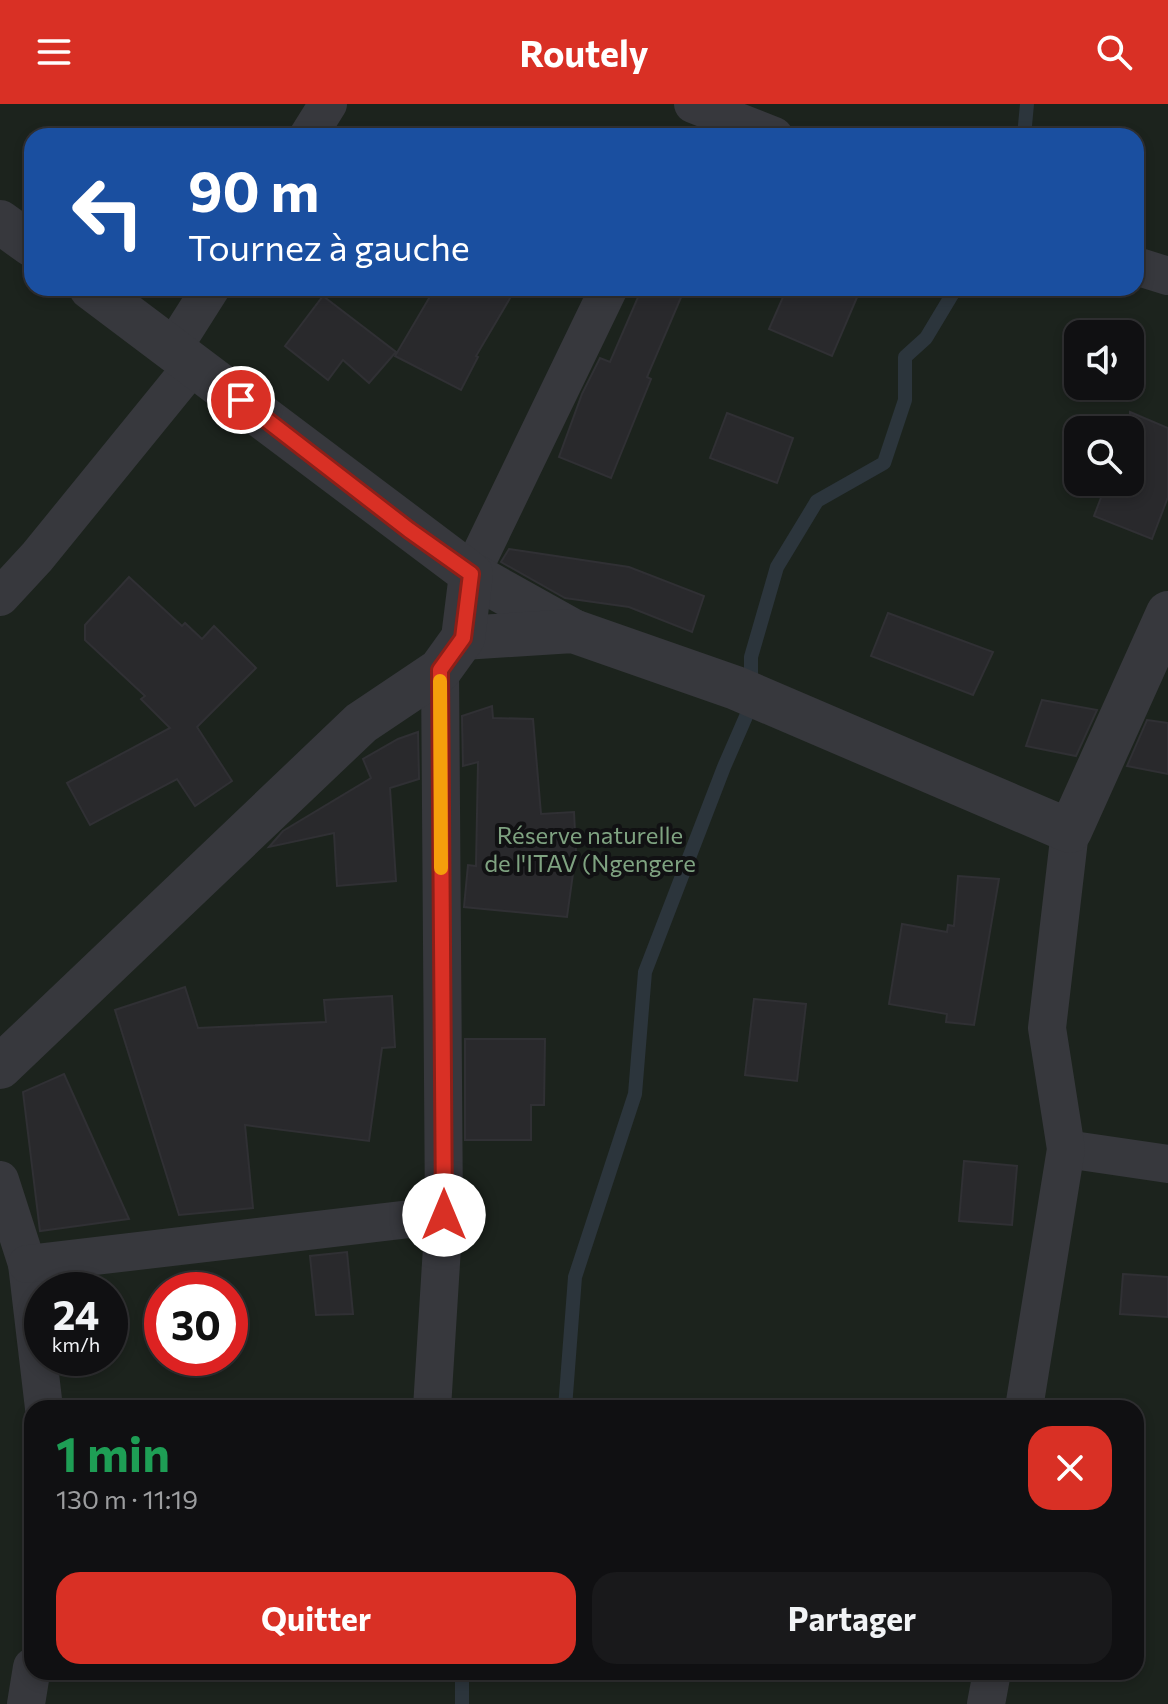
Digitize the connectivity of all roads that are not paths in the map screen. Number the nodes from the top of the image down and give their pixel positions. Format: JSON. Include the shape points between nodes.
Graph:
{"nodes":[{"id":1,"x":328,"y":104,"type":"edge"},
{"id":2,"x":693,"y":113,"type":"edge"},
{"id":3,"x":313,"y":128,"type":"edge"},
{"id":4,"x":746,"y":128,"type":"edge"},
{"id":5,"x":0,"y":222,"type":"edge"},
{"id":6,"x":24,"y":239,"type":"edge"},
{"id":7,"x":1144,"y":268,"type":"edge"},
{"id":8,"x":1168,"y":276,"type":"edge"},
{"id":9,"x":102,"y":296,"type":"edge"},
{"id":10,"x":208,"y":296,"type":"edge"},
{"id":11,"x":605,"y":296,"type":"edge"},
{"id":12,"x":183,"y":356,"type":"junction"},
{"id":13,"x":471,"y":574,"type":"junction"},
{"id":14,"x":0,"y":597,"type":"edge"},
{"id":15,"x":1168,"y":613,"type":"edge"},
{"id":16,"x":573,"y":631,"type":"junction"},
{"id":17,"x":451,"y":654,"type":"junction"},
{"id":18,"x":1070,"y":831,"type":"junction"},
{"id":19,"x":0,"y":1067,"type":"edge"},
{"id":20,"x":1066,"y":1149,"type":"junction"},
{"id":21,"x":1168,"y":1164,"type":"edge"},
{"id":22,"x":0,"y":1180,"type":"edge"},
{"id":23,"x":444,"y":1215,"type":"junction"},
{"id":24,"x":27,"y":1264,"type":"junction"},
{"id":25,"x":43,"y":1400,"type":"edge"},
{"id":26,"x":432,"y":1400,"type":"edge"},
{"id":27,"x":1025,"y":1400,"type":"edge"},
{"id":28,"x":30,"y":1680,"type":"edge"},
{"id":29,"x":990,"y":1680,"type":"edge"},
{"id":30,"x":26,"y":1704,"type":"edge"},
{"id":31,"x":986,"y":1704,"type":"edge"}],
"edges":[{"from":1,"to":3,"type":"street"},
{"from":2,"to":4,"type":"street"},
{"from":5,"to":6,"type":"street"},
{"from":7,"to":8,"type":"street"},
{"from":9,"to":12,"type":"street"},
{"from":10,"to":12,"type":"street"},
{"from":11,"to":13,"type":"street"},
{"from":12,"to":13,"type":"street"},
{"from":12,"to":14,"type":"street","via":[[37,557]]},
{"from":13,"to":16,"type":"street"},
{"from":13,"to":17,"type":"street"},
{"from":15,"to":18,"type":"street"},
{"from":16,"to":17,"type":"street"},
{"from":16,"to":18,"type":"street","via":[[736,688]]},
{"from":17,"to":19,"type":"street","via":[[361,723]]},
{"from":17,"to":23,"type":"street"},
{"from":18,"to":20,"type":"street","via":[[1047,1028]]},
{"from":20,"to":21,"type":"street"},
{"from":20,"to":27,"type":"street"},
{"from":22,"to":24,"type":"street"},
{"from":23,"to":24,"type":"street"},
{"from":23,"to":26,"type":"street"},
{"from":24,"to":25,"type":"street"},
{"from":28,"to":30,"type":"street"},
{"from":29,"to":31,"type":"street"}]}
